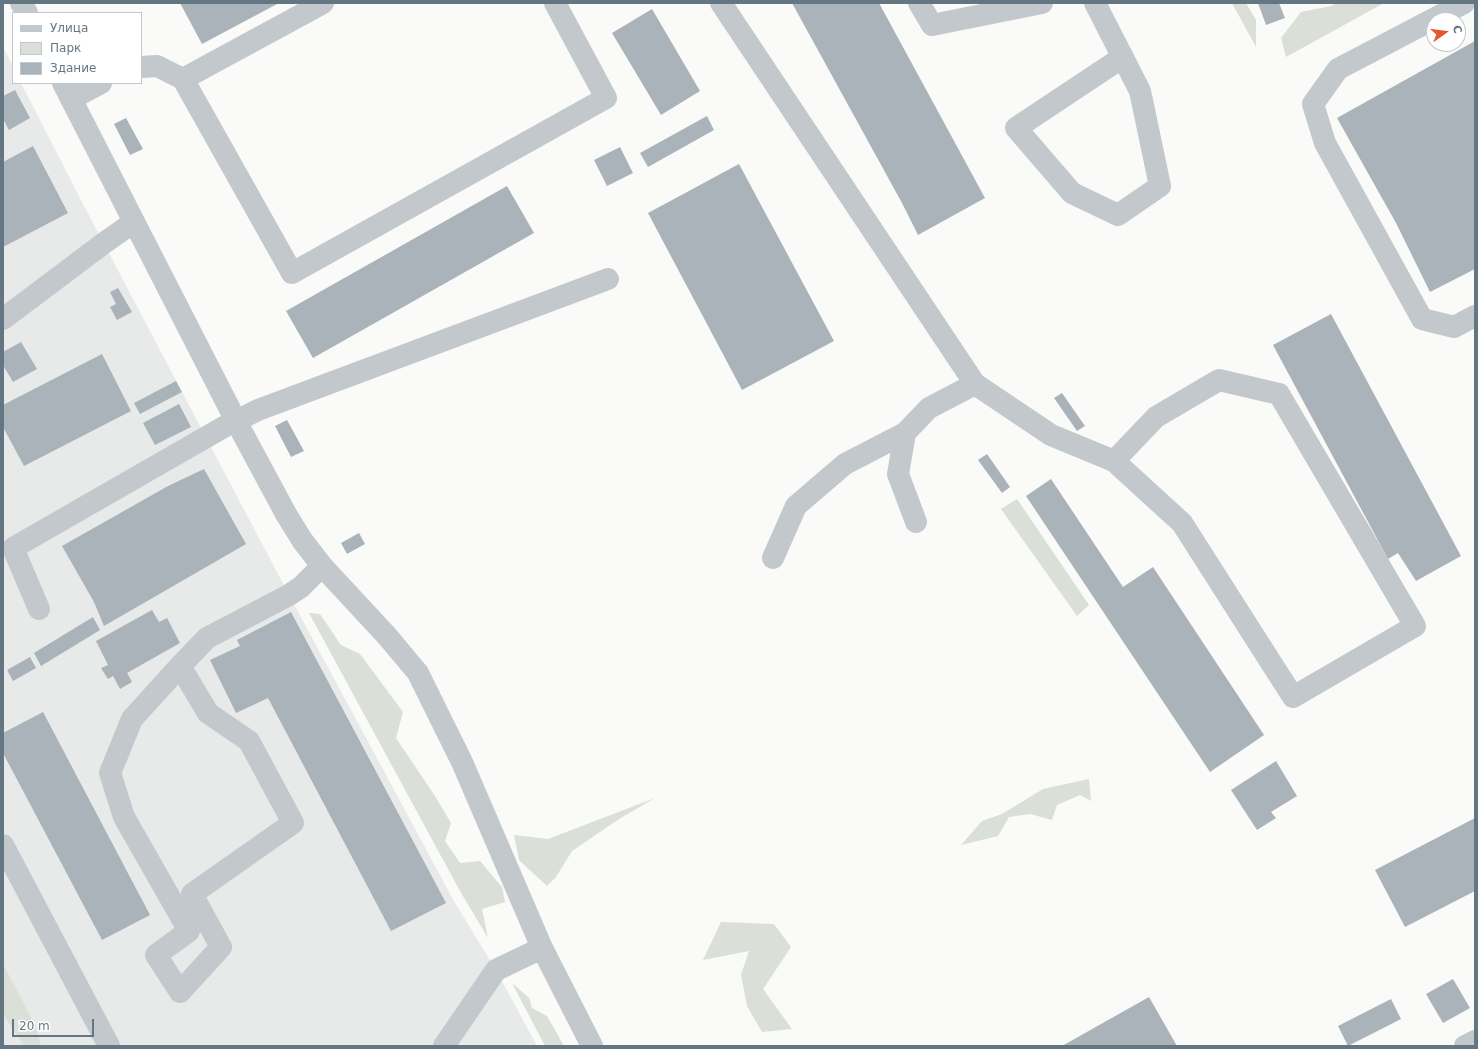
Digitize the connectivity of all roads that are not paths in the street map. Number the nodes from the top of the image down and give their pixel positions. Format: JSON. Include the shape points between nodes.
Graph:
{"nodes":[{"id":1,"x":21,"y":3,"type":"edge"},
{"id":2,"x":323,"y":3,"type":"edge"},
{"id":3,"x":555,"y":3,"type":"edge"},
{"id":4,"x":721,"y":3,"type":"edge"},
{"id":5,"x":919,"y":3,"type":"edge"},
{"id":6,"x":1042,"y":3,"type":"edge"},
{"id":7,"x":1095,"y":3,"type":"edge"},
{"id":8,"x":1464,"y":3,"type":"edge"},
{"id":9,"x":26,"y":12,"type":"edge"},
{"id":10,"x":1123,"y":57,"type":"junction"},
{"id":11,"x":142,"y":67,"type":"edge"},
{"id":12,"x":184,"y":79,"type":"junction"},
{"id":13,"x":97,"y":84,"type":"edge"},
{"id":14,"x":67,"y":91,"type":"edge"},
{"id":15,"x":134,"y":222,"type":"junction"},
{"id":16,"x":608,"y":279,"type":"dead end"},
{"id":17,"x":1475,"y":316,"type":"edge"},
{"id":18,"x":3,"y":319,"type":"edge"},
{"id":19,"x":975,"y":384,"type":"junction"},
{"id":20,"x":236,"y":421,"type":"junction"},
{"id":21,"x":905,"y":433,"type":"junction"},
{"id":22,"x":1114,"y":461,"type":"junction"},
{"id":23,"x":916,"y":522,"type":"dead end"},
{"id":24,"x":773,"y":558,"type":"dead end"},
{"id":25,"x":322,"y":566,"type":"junction"},
{"id":26,"x":39,"y":609,"type":"dead end"},
{"id":27,"x":180,"y":666,"type":"junction"},
{"id":28,"x":3,"y":845,"type":"edge"},
{"id":29,"x":542,"y":948,"type":"junction"},
{"id":30,"x":1475,"y":1041,"type":"edge"},
{"id":31,"x":109,"y":1046,"type":"edge"},
{"id":32,"x":444,"y":1046,"type":"edge"},
{"id":33,"x":592,"y":1046,"type":"edge"},
{"id":34,"x":1465,"y":1046,"type":"edge"}],
"edges":[{"from":1,"to":9,"type":"lane"},
{"from":2,"to":12,"type":"lane"},
{"from":3,"to":12,"type":"lane","via":[[606,98],[292,273]]},
{"from":4,"to":19,"type":"lane"},
{"from":5,"to":6,"type":"lane","via":[[932,25]]},
{"from":7,"to":10,"type":"lane"},
{"from":8,"to":17,"type":"lane","via":[[1338,69],[1313,104],[1325,143],[1422,319],[1454,326]]},
{"from":10,"to":10,"type":"lane","via":[[1140,91],[1160,186],[1118,215],[1072,193],[1016,128]]},
{"from":11,"to":12,"type":"lane","via":[[157,66]]},
{"from":13,"to":14,"type":"lane"},
{"from":14,"to":15,"type":"lane"},
{"from":15,"to":18,"type":"lane"},
{"from":15,"to":20,"type":"lane"},
{"from":16,"to":20,"type":"lane","via":[[258,410]]},
{"from":19,"to":21,"type":"lane","via":[[929,408]]},
{"from":19,"to":22,"type":"lane","via":[[1051,435]]},
{"from":20,"to":25,"type":"lane","via":[[286,514]]},
{"from":20,"to":26,"type":"lane","via":[[13,548]]},
{"from":21,"to":23,"type":"lane","via":[[898,474]]},
{"from":21,"to":24,"type":"lane","via":[[845,464],[796,506]]},
{"from":22,"to":22,"type":"lane","via":[[1182,523],[1293,697],[1415,626],[1279,394],[1219,380],[1156,417]]},
{"from":25,"to":27,"type":"lane","via":[[289,595],[207,638]]},
{"from":25,"to":29,"type":"lane","via":[[418,673],[462,762]]},
{"from":27,"to":27,"type":"lane","via":[[132,719],[110,773],[124,817],[189,931],[156,955],[180,992],[222,947],[192,894],[293,823],[249,741],[208,713]]},
{"from":28,"to":31,"type":"lane"},
{"from":29,"to":32,"type":"lane","via":[[496,970]]},
{"from":29,"to":33,"type":"lane"},
{"from":30,"to":34,"type":"lane"}]}
